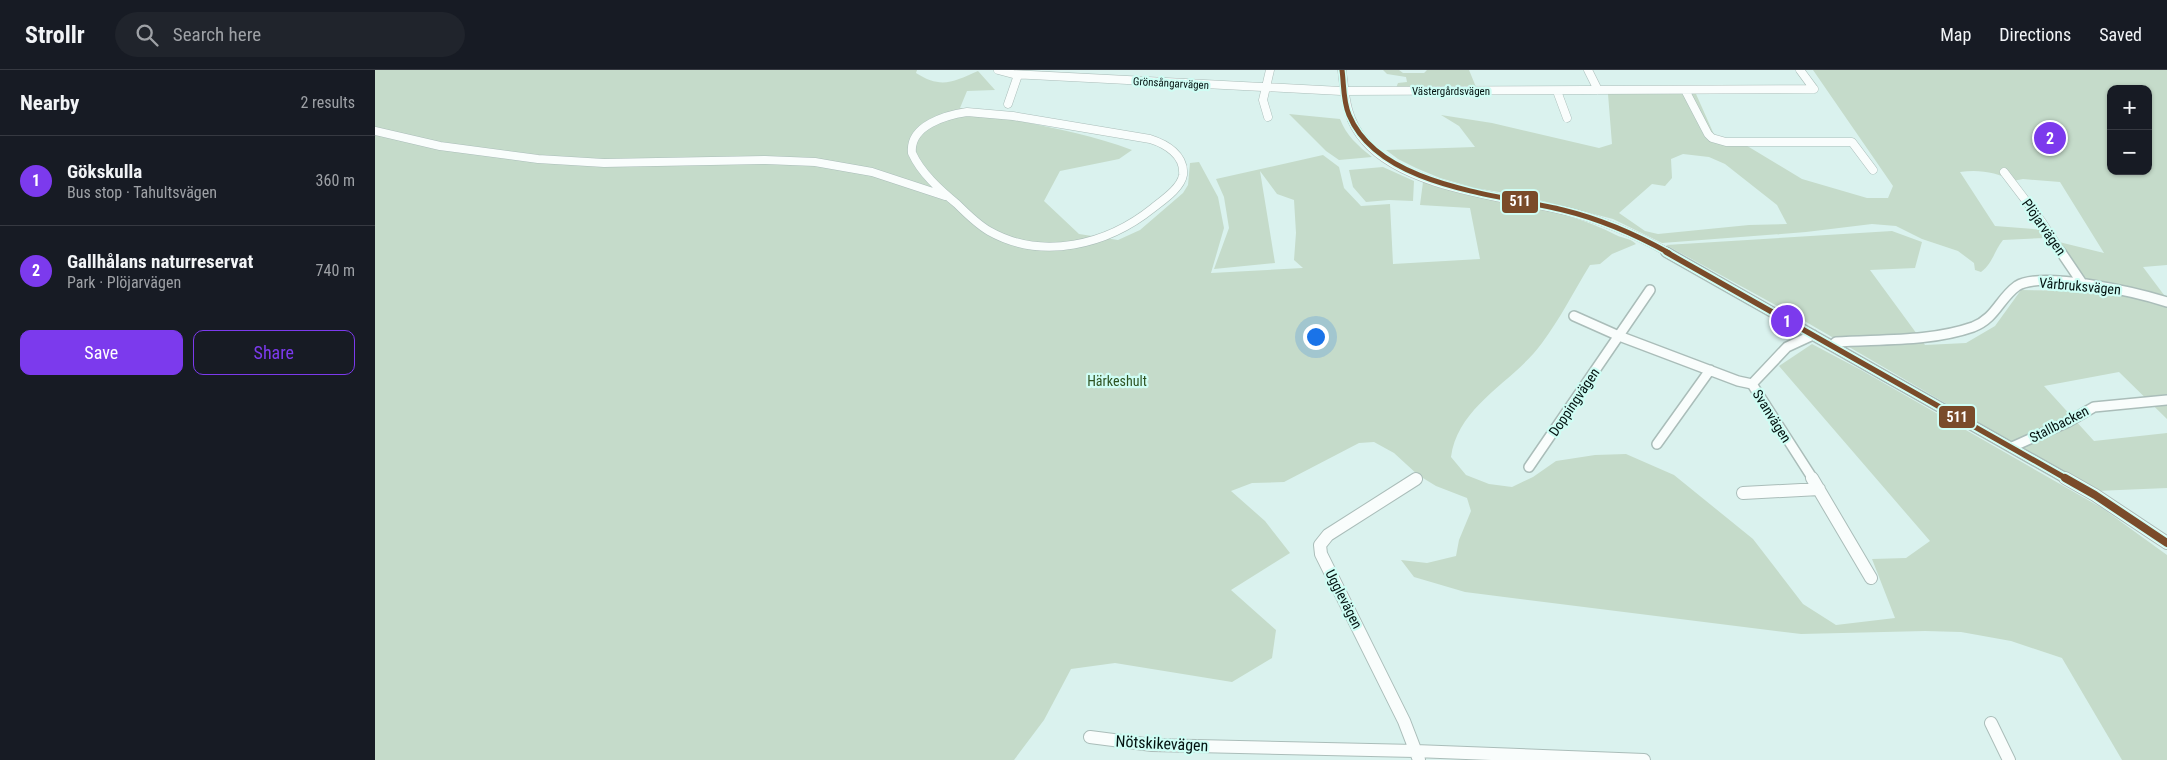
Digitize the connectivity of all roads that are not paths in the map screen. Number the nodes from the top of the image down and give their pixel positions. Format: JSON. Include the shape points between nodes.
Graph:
{"nodes":[{"id":1,"x":998,"y":70,"type":"edge"},
{"id":2,"x":1270,"y":70,"type":"edge"},
{"id":3,"x":1342,"y":70,"type":"edge"},
{"id":4,"x":1588,"y":70,"type":"edge"},
{"id":5,"x":1800,"y":70,"type":"edge"},
{"id":6,"x":1015,"y":73,"type":"edge"},
{"id":7,"x":1266,"y":88,"type":"junction"},
{"id":8,"x":1598,"y":90,"type":"junction"},
{"id":9,"x":1685,"y":90,"type":"junction"},
{"id":10,"x":1345,"y":91,"type":"junction"},
{"id":11,"x":1557,"y":91,"type":"junction"},
{"id":12,"x":1008,"y":104,"type":"dead end"},
{"id":13,"x":1268,"y":117,"type":"dead end"},
{"id":14,"x":1567,"y":118,"type":"dead end"},
{"id":15,"x":375,"y":131,"type":"edge"},
{"id":16,"x":1873,"y":170,"type":"dead end"},
{"id":17,"x":2004,"y":172,"type":"dead end"},
{"id":18,"x":946,"y":197,"type":"junction"},
{"id":19,"x":2082,"y":283,"type":"junction"},
{"id":20,"x":1650,"y":290,"type":"dead end"},
{"id":21,"x":2167,"y":302,"type":"edge"},
{"id":22,"x":1574,"y":316,"type":"dead end"},
{"id":23,"x":1813,"y":335,"type":"junction"},
{"id":24,"x":1619,"y":336,"type":"junction"},
{"id":25,"x":1832,"y":346,"type":"junction"},
{"id":26,"x":1710,"y":370,"type":"junction"},
{"id":27,"x":1752,"y":384,"type":"junction"},
{"id":28,"x":2167,"y":400,"type":"edge"},
{"id":29,"x":1657,"y":444,"type":"dead end"},
{"id":30,"x":2012,"y":448,"type":"junction"},
{"id":31,"x":1529,"y":468,"type":"dead end"},
{"id":32,"x":1416,"y":478,"type":"dead end"},
{"id":33,"x":1819,"y":489,"type":"junction"},
{"id":34,"x":1743,"y":493,"type":"dead end"},
{"id":35,"x":2167,"y":543,"type":"edge"},
{"id":36,"x":1871,"y":578,"type":"dead end"},
{"id":37,"x":1991,"y":723,"type":"dead end"},
{"id":38,"x":1090,"y":737,"type":"dead end"},
{"id":39,"x":1417,"y":755,"type":"edge"},
{"id":40,"x":1644,"y":760,"type":"edge"},
{"id":41,"x":2009,"y":760,"type":"edge"}],
"edges":[{"from":1,"to":6,"type":"street","name":"Grönsångarvägen"},
{"from":2,"to":7,"type":"street"},
{"from":3,"to":10,"type":"street"},
{"from":4,"to":8,"type":"street"},
{"from":5,"to":9,"type":"street","name":"Västergårdsvägen","via":[[1814,89]]},
{"from":6,"to":7,"type":"street","name":"Grönsångarvägen"},
{"from":6,"to":12,"type":"street"},
{"from":7,"to":10,"type":"street","name":"Grönsångarvägen"},
{"from":7,"to":13,"type":"street","via":[[1261,100]]},
{"from":8,"to":9,"type":"street","name":"Västergårdsvägen"},
{"from":8,"to":11,"type":"street","name":"Västergårdsvägen"},
{"from":9,"to":16,"type":"street","via":[[1708,134],[1717,140],[1852,142]]},
{"from":10,"to":11,"type":"street","name":"Västergårdsvägen"},
{"from":10,"to":23,"type":"street","via":[[1350,119],[1361,135],[1377,152],[1404,168],[1454,187],[1559,209],[1618,227]]},
{"from":11,"to":14,"type":"street"},
{"from":15,"to":18,"type":"street","via":[[476,153],[543,159],[636,163],[772,159],[842,165],[893,178]]},
{"from":17,"to":19,"type":"street","name":"Plöjarvägen"},
{"from":18,"to":18,"type":"street","via":[[912,156],[912,145],[921,128],[933,121],[970,112],[995,112],[1147,138],[1171,148],[1183,174],[1180,184],[1132,225],[1088,244],[1043,248],[1014,241],[978,224]]},
{"from":19,"to":21,"type":"street","name":"Vårbruksvägen","via":[[2118,287]]},
{"from":19,"to":25,"type":"street","name":"Vårbruksvägen","via":[[2026,281],[2009,293],[1987,321],[1971,327],[1943,333],[1836,342]]},
{"from":20,"to":24,"type":"street","name":"Doppingvägen"},
{"from":22,"to":24,"type":"street"},
{"from":23,"to":25,"type":"street"},
{"from":23,"to":27,"type":"street","name":"Svanvägen","via":[[1787,347]]},
{"from":24,"to":26,"type":"street"},
{"from":24,"to":31,"type":"street","name":"Doppingvägen"},
{"from":25,"to":30,"type":"street"},
{"from":26,"to":27,"type":"street"},
{"from":26,"to":29,"type":"street"},
{"from":27,"to":33,"type":"street","name":"Svanvägen"},
{"from":28,"to":30,"type":"street","name":"Stallbacken","via":[[2094,407]]},
{"from":30,"to":35,"type":"street"},
{"from":32,"to":39,"type":"street","name":"Ugglevägen","via":[[1328,535],[1320,545],[1321,554],[1404,720]]},
{"from":33,"to":34,"type":"street"},
{"from":33,"to":36,"type":"street","name":"Svanvägen"},
{"from":37,"to":41,"type":"street"},
{"from":38,"to":39,"type":"street","name":"Nötskikevägen","via":[[1152,745]]},
{"from":39,"to":40,"type":"street","name":"Nötskikevägen"}]}
